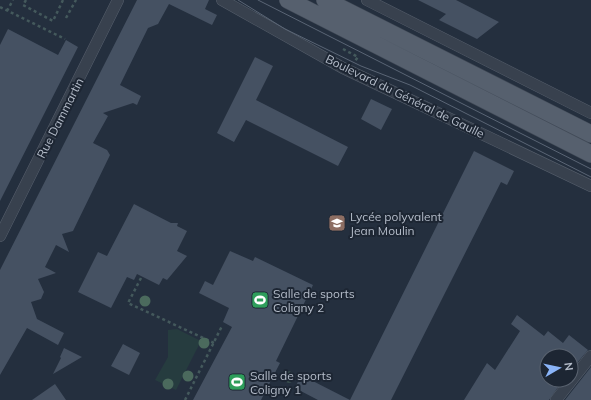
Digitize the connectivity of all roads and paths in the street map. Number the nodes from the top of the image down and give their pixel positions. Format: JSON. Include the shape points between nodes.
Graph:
{"nodes":[{"id":1,"x":13,"y":0,"type":"edge"},
{"id":2,"x":26,"y":0,"type":"edge"},
{"id":3,"x":63,"y":0,"type":"edge"},
{"id":4,"x":76,"y":0,"type":"edge"},
{"id":5,"x":118,"y":0,"type":"edge"},
{"id":6,"x":222,"y":0,"type":"edge"},
{"id":7,"x":288,"y":0,"type":"edge"},
{"id":8,"x":325,"y":0,"type":"edge"},
{"id":9,"x":368,"y":0,"type":"edge"},
{"id":10,"x":0,"y":7,"type":"edge"},
{"id":11,"x":7,"y":11,"type":"junction"},
{"id":12,"x":66,"y":18,"type":"dead end"},
{"id":13,"x":65,"y":39,"type":"dead end"},
{"id":14,"x":591,"y":113,"type":"edge"},
{"id":15,"x":591,"y":134,"type":"edge"},
{"id":16,"x":591,"y":154,"type":"edge"},
{"id":17,"x":591,"y":186,"type":"edge"},
{"id":18,"x":0,"y":236,"type":"edge"},
{"id":19,"x":141,"y":278,"type":"dead end"},
{"id":20,"x":222,"y":326,"type":"dead end"},
{"id":21,"x":214,"y":343,"type":"junction"},
{"id":22,"x":591,"y":356,"type":"edge"},
{"id":23,"x":185,"y":400,"type":"edge"},
{"id":24,"x":556,"y":400,"type":"edge"}],
"edges":[{"from":1,"to":11,"type":"path"},
{"from":2,"to":3,"type":"path","via":[[23,6],[53,21]]},
{"from":4,"to":12,"type":"path"},
{"from":5,"to":18,"type":"street","name":"Rue Dammartin"},
{"from":6,"to":17,"type":"street","name":"Boulevard du Général de Gaulle","via":[[343,68]]},
{"from":7,"to":16,"type":"main road"},
{"from":8,"to":15,"type":"main road"},
{"from":9,"to":14,"type":"street"},
{"from":10,"to":11,"type":"path"},
{"from":11,"to":13,"type":"path"},
{"from":19,"to":21,"type":"path","via":[[128,303]]},
{"from":20,"to":21,"type":"path"},
{"from":21,"to":23,"type":"path"},
{"from":22,"to":24,"type":"street"}]}
